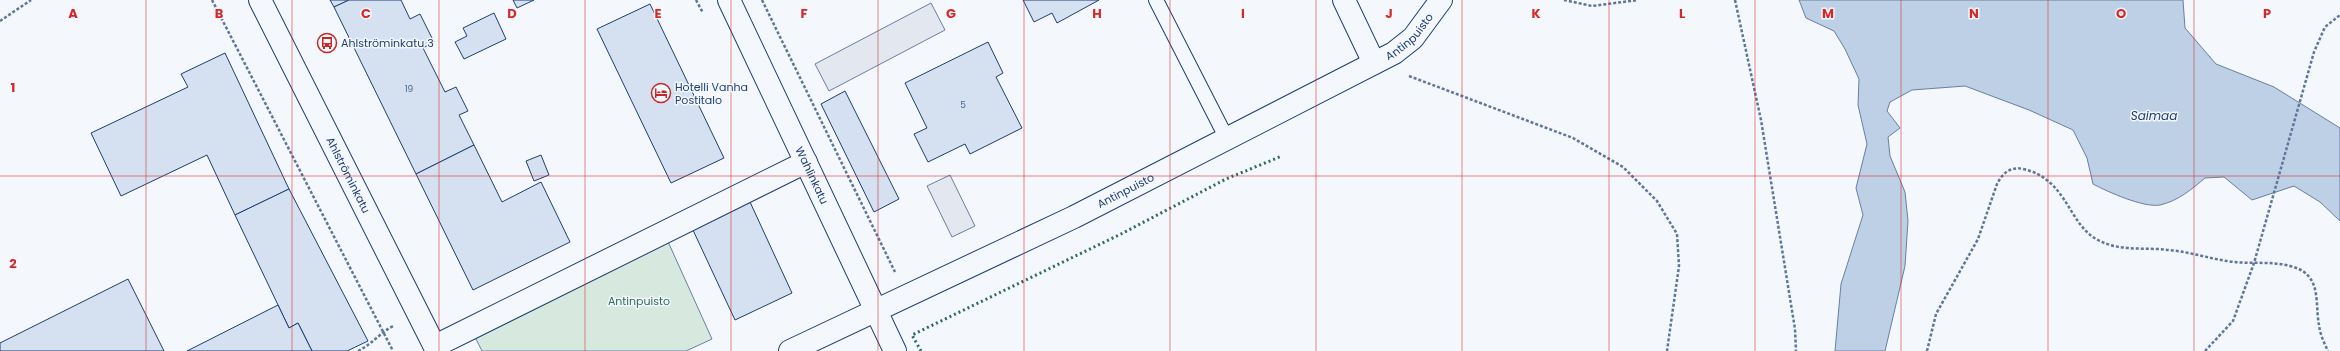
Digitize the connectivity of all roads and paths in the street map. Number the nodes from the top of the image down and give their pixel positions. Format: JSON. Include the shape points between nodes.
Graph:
{"nodes":[{"id":1,"x":31,"y":0,"type":"edge"},
{"id":2,"x":212,"y":0,"type":"edge"},
{"id":3,"x":260,"y":0,"type":"edge"},
{"id":4,"x":729,"y":0,"type":"edge"},
{"id":5,"x":762,"y":0,"type":"edge"},
{"id":6,"x":1156,"y":0,"type":"edge"},
{"id":7,"x":1344,"y":0,"type":"edge"},
{"id":8,"x":1440,"y":0,"type":"edge"},
{"id":9,"x":1564,"y":0,"type":"edge"},
{"id":10,"x":1638,"y":0,"type":"edge"},
{"id":11,"x":1735,"y":0,"type":"edge"},
{"id":12,"x":2340,"y":15,"type":"edge"},
{"id":13,"x":0,"y":21,"type":"edge"},
{"id":14,"x":1374,"y":63,"type":"junction"},
{"id":15,"x":1227,"y":139,"type":"junction"},
{"id":16,"x":806,"y":162,"type":"junction"},
{"id":17,"x":2254,"y":263,"type":"junction"},
{"id":18,"x":907,"y":296,"type":"junction"},
{"id":19,"x":875,"y":311,"type":"junction"},
{"id":20,"x":391,"y":327,"type":"dead end"},
{"id":21,"x":383,"y":331,"type":"junction"},
{"id":22,"x":436,"y":349,"type":"edge"},
{"id":23,"x":358,"y":351,"type":"edge"},
{"id":24,"x":393,"y":351,"type":"edge"},
{"id":25,"x":790,"y":351,"type":"edge"},
{"id":26,"x":895,"y":351,"type":"edge"},
{"id":27,"x":1667,"y":351,"type":"edge"},
{"id":28,"x":1796,"y":351,"type":"edge"},
{"id":29,"x":1928,"y":351,"type":"edge"},
{"id":30,"x":2205,"y":351,"type":"edge"},
{"id":31,"x":2328,"y":351,"type":"edge"}],
"edges":[{"from":1,"to":13,"type":"path"},
{"from":2,"to":21,"type":"path"},
{"from":3,"to":22,"type":"street","name":"Ahlströminkatu"},
{"from":4,"to":16,"type":"street","name":"Wahlinkatu"},
{"from":5,"to":18,"type":"path"},
{"from":6,"to":15,"type":"lane"},
{"from":7,"to":14,"type":"street"},
{"from":8,"to":14,"type":"street","name":"Antinpuisto","via":[[1413,38],[1394,53]]},
{"from":9,"to":10,"type":"path","via":[[1592,6]]},
{"from":11,"to":28,"type":"path","via":[[1761,120],[1795,329]]},
{"from":12,"to":17,"type":"path","via":[[2325,27],[2314,52]]},
{"from":14,"to":15,"type":"street","name":"Antinpuisto"},
{"from":14,"to":27,"type":"path","via":[[1573,138],[1623,167],[1657,201],[1677,234],[1679,266]]},
{"from":15,"to":18,"type":"street","name":"Antinpuisto","via":[[1074,217]]},
{"from":16,"to":19,"type":"street","name":"Wahlinkatu"},
{"from":16,"to":22,"type":"street"},
{"from":17,"to":29,"type":"path","via":[[2225,261],[2170,250],[2124,248],[2106,244],[2086,231],[2060,192],[2044,178],[2028,170],[2008,170],[1996,184],[1978,239],[1938,310],[1931,330]]},
{"from":17,"to":30,"type":"path","via":[[2233,321]]},
{"from":17,"to":31,"type":"path","via":[[2292,267],[2305,272],[2311,279],[2321,333]]},
{"from":18,"to":19,"type":"street","name":"Antinpuisto"},
{"from":19,"to":25,"type":"street","name":"Antinpuisto"},
{"from":19,"to":26,"type":"street","name":"Wahlinkatu"},
{"from":20,"to":21,"type":"path"},
{"from":21,"to":23,"type":"path","via":[[372,344]]},
{"from":21,"to":24,"type":"path"}]}
